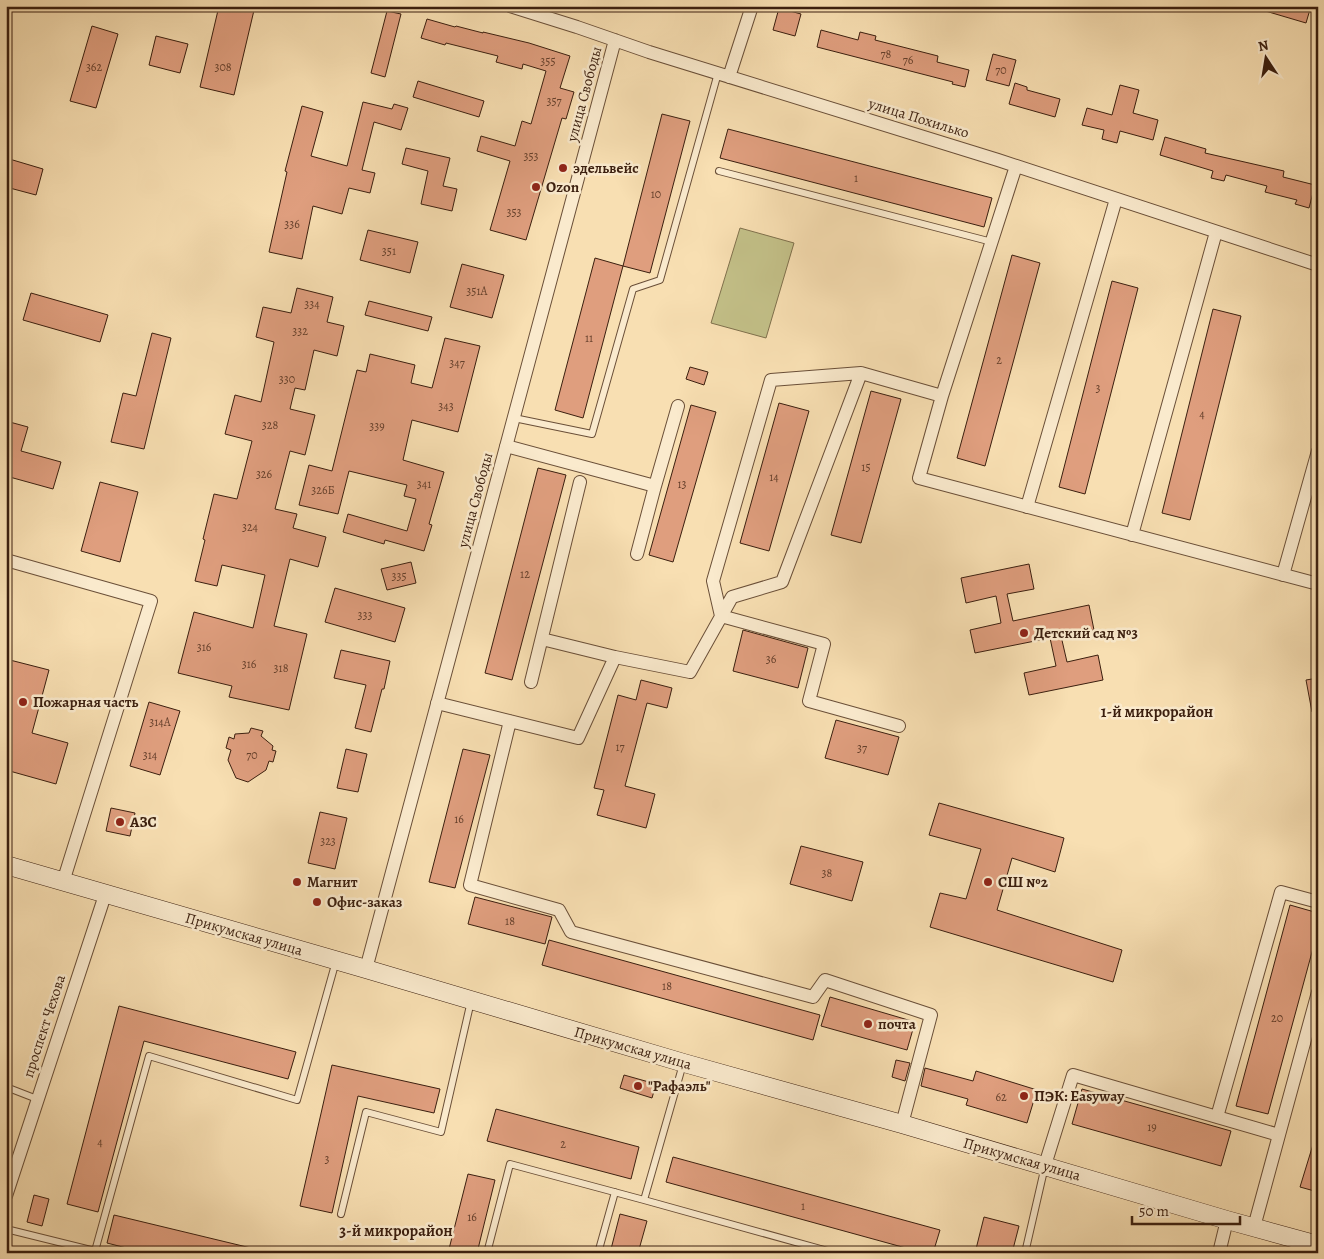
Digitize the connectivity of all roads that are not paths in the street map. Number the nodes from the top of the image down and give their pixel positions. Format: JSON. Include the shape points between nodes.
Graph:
{"nodes":[{"id":1,"x":510,"y":6,"type":"edge"},
{"id":2,"x":752,"y":6,"type":"edge"},
{"id":3,"x":615,"y":40,"type":"junction"},
{"id":4,"x":724,"y":75,"type":"junction"},
{"id":5,"x":1016,"y":166,"type":"junction"},
{"id":6,"x":719,"y":171,"type":"dead end"},
{"id":7,"x":1116,"y":199,"type":"junction"},
{"id":8,"x":1216,"y":232,"type":"junction"},
{"id":9,"x":992,"y":242,"type":"junction"},
{"id":10,"x":1318,"y":265,"type":"edge"},
{"id":11,"x":861,"y":373,"type":"junction"},
{"id":12,"x":942,"y":396,"type":"junction"},
{"id":13,"x":678,"y":406,"type":"dead end"},
{"id":14,"x":514,"y":418,"type":"junction"},
{"id":15,"x":506,"y":446,"type":"junction"},
{"id":16,"x":1318,"y":451,"type":"edge"},
{"id":17,"x":580,"y":482,"type":"dead end"},
{"id":18,"x":655,"y":486,"type":"junction"},
{"id":19,"x":1027,"y":507,"type":"junction"},
{"id":20,"x":1132,"y":535,"type":"junction"},
{"id":21,"x":636,"y":554,"type":"dead end"},
{"id":22,"x":6,"y":560,"type":"edge"},
{"id":23,"x":1283,"y":575,"type":"junction"},
{"id":24,"x":1318,"y":584,"type":"edge"},
{"id":25,"x":721,"y":616,"type":"junction"},
{"id":26,"x":542,"y":639,"type":"junction"},
{"id":27,"x":615,"y":657,"type":"junction"},
{"id":28,"x":531,"y":682,"type":"dead end"},
{"id":29,"x":437,"y":703,"type":"junction"},
{"id":30,"x":510,"y":721,"type":"junction"},
{"id":31,"x":899,"y":726,"type":"dead end"},
{"id":32,"x":6,"y":865,"type":"edge"},
{"id":33,"x":63,"y":882,"type":"junction"},
{"id":34,"x":105,"y":895,"type":"junction"},
{"id":35,"x":1318,"y":902,"type":"edge"},
{"id":36,"x":336,"y":960,"type":"junction"},
{"id":37,"x":366,"y":968,"type":"junction"},
{"id":38,"x":1318,"y":992,"type":"edge"},
{"id":39,"x":472,"y":1000,"type":"junction"},
{"id":40,"x":684,"y":1063,"type":"junction"},
{"id":41,"x":6,"y":1087,"type":"edge"},
{"id":42,"x":37,"y":1099,"type":"junction"},
{"id":43,"x":1217,"y":1117,"type":"junction"},
{"id":44,"x":902,"y":1124,"type":"junction"},
{"id":45,"x":1279,"y":1135,"type":"junction"},
{"id":46,"x":1046,"y":1165,"type":"junction"},
{"id":47,"x":615,"y":1192,"type":"junction"},
{"id":48,"x":6,"y":1196,"type":"edge"},
{"id":49,"x":644,"y":1200,"type":"junction"},
{"id":50,"x":341,"y":1214,"type":"dead end"},
{"id":51,"x":1227,"y":1220,"type":"junction"},
{"id":52,"x":1254,"y":1227,"type":"junction"},
{"id":53,"x":6,"y":1229,"type":"edge"},
{"id":54,"x":1318,"y":1245,"type":"edge"},
{"id":55,"x":812,"y":1250,"type":"edge"},
{"id":56,"x":95,"y":1251,"type":"junction"},
{"id":57,"x":103,"y":1253,"type":"edge"},
{"id":58,"x":487,"y":1253,"type":"edge"},
{"id":59,"x":598,"y":1253,"type":"edge"},
{"id":60,"x":835,"y":1253,"type":"edge"},
{"id":61,"x":1024,"y":1253,"type":"edge"},
{"id":62,"x":1219,"y":1253,"type":"edge"}],
"edges":[{"from":1,"to":3,"type":"street","name":"улица Похилько"},
{"from":2,"to":4,"type":"street"},
{"from":3,"to":4,"type":"street","name":"улица Похилько"},
{"from":3,"to":14,"type":"street","name":"улица Свободы"},
{"from":4,"to":5,"type":"street","name":"улица Похилько"},
{"from":4,"to":14,"type":"lane","via":[[660,280],[633,289],[592,434]]},
{"from":5,"to":7,"type":"street","name":"улица Похилько"},
{"from":5,"to":9,"type":"street"},
{"from":6,"to":9,"type":"lane"},
{"from":7,"to":8,"type":"street","name":"улица Похилько"},
{"from":7,"to":19,"type":"street"},
{"from":8,"to":10,"type":"street","name":"улица Похилько"},
{"from":8,"to":20,"type":"street"},
{"from":9,"to":12,"type":"street"},
{"from":11,"to":12,"type":"street"},
{"from":11,"to":25,"type":"street","via":[[782,582],[732,596]]},
{"from":11,"to":25,"type":"street","via":[[771,380],[713,581]]},
{"from":12,"to":19,"type":"street","via":[[919,478]]},
{"from":13,"to":18,"type":"street"},
{"from":14,"to":15,"type":"street","name":"улица Свободы"},
{"from":15,"to":18,"type":"street"},
{"from":15,"to":29,"type":"street","name":"улица Свободы"},
{"from":16,"to":23,"type":"street"},
{"from":17,"to":26,"type":"street"},
{"from":18,"to":21,"type":"street"},
{"from":19,"to":20,"type":"street"},
{"from":20,"to":23,"type":"street"},
{"from":22,"to":33,"type":"street","via":[[151,601]]},
{"from":23,"to":24,"type":"street"},
{"from":25,"to":27,"type":"street","via":[[690,672]]},
{"from":25,"to":31,"type":"street","via":[[824,644],[809,701]]},
{"from":26,"to":27,"type":"street"},
{"from":26,"to":28,"type":"street"},
{"from":27,"to":30,"type":"street","via":[[578,738]]},
{"from":29,"to":30,"type":"street"},
{"from":29,"to":37,"type":"street","name":"улица Свободы"},
{"from":30,"to":44,"type":"street","via":[[470,885],[559,910],[571,932],[813,997],[826,980],[932,1015]]},
{"from":32,"to":33,"type":"main road","name":"Прикумская улица"},
{"from":33,"to":34,"type":"main road","name":"Прикумская улица"},
{"from":34,"to":36,"type":"main road","name":"Прикумская улица"},
{"from":34,"to":42,"type":"street","name":"проспект Чехова"},
{"from":35,"to":43,"type":"street","via":[[1281,892]]},
{"from":36,"to":37,"type":"main road","name":"Прикумская улица"},
{"from":36,"to":56,"type":"lane","via":[[297,1100],[150,1056]]},
{"from":37,"to":39,"type":"main road","name":"Прикумская улица"},
{"from":38,"to":45,"type":"street"},
{"from":39,"to":40,"type":"main road","name":"Прикумская улица"},
{"from":39,"to":50,"type":"lane","via":[[441,1132],[366,1112]]},
{"from":40,"to":44,"type":"main road","name":"Прикумская улица"},
{"from":40,"to":49,"type":"lane"},
{"from":41,"to":42,"type":"lane"},
{"from":42,"to":48,"type":"street","name":"проспект Чехова"},
{"from":43,"to":45,"type":"street"},
{"from":43,"to":46,"type":"street","via":[[1073,1075]]},
{"from":44,"to":46,"type":"main road","name":"Прикумская улица"},
{"from":45,"to":52,"type":"street"},
{"from":46,"to":51,"type":"main road","name":"Прикумская улица"},
{"from":46,"to":61,"type":"lane"},
{"from":47,"to":49,"type":"lane"},
{"from":47,"to":58,"type":"lane","via":[[510,1164]]},
{"from":47,"to":59,"type":"lane"},
{"from":49,"to":55,"type":"lane"},
{"from":51,"to":52,"type":"main road","name":"Прикумская улица"},
{"from":51,"to":62,"type":"street"},
{"from":52,"to":54,"type":"main road","name":"Прикумская улица"},
{"from":53,"to":56,"type":"lane"},
{"from":55,"to":60,"type":"lane"},
{"from":56,"to":57,"type":"lane"}]}
